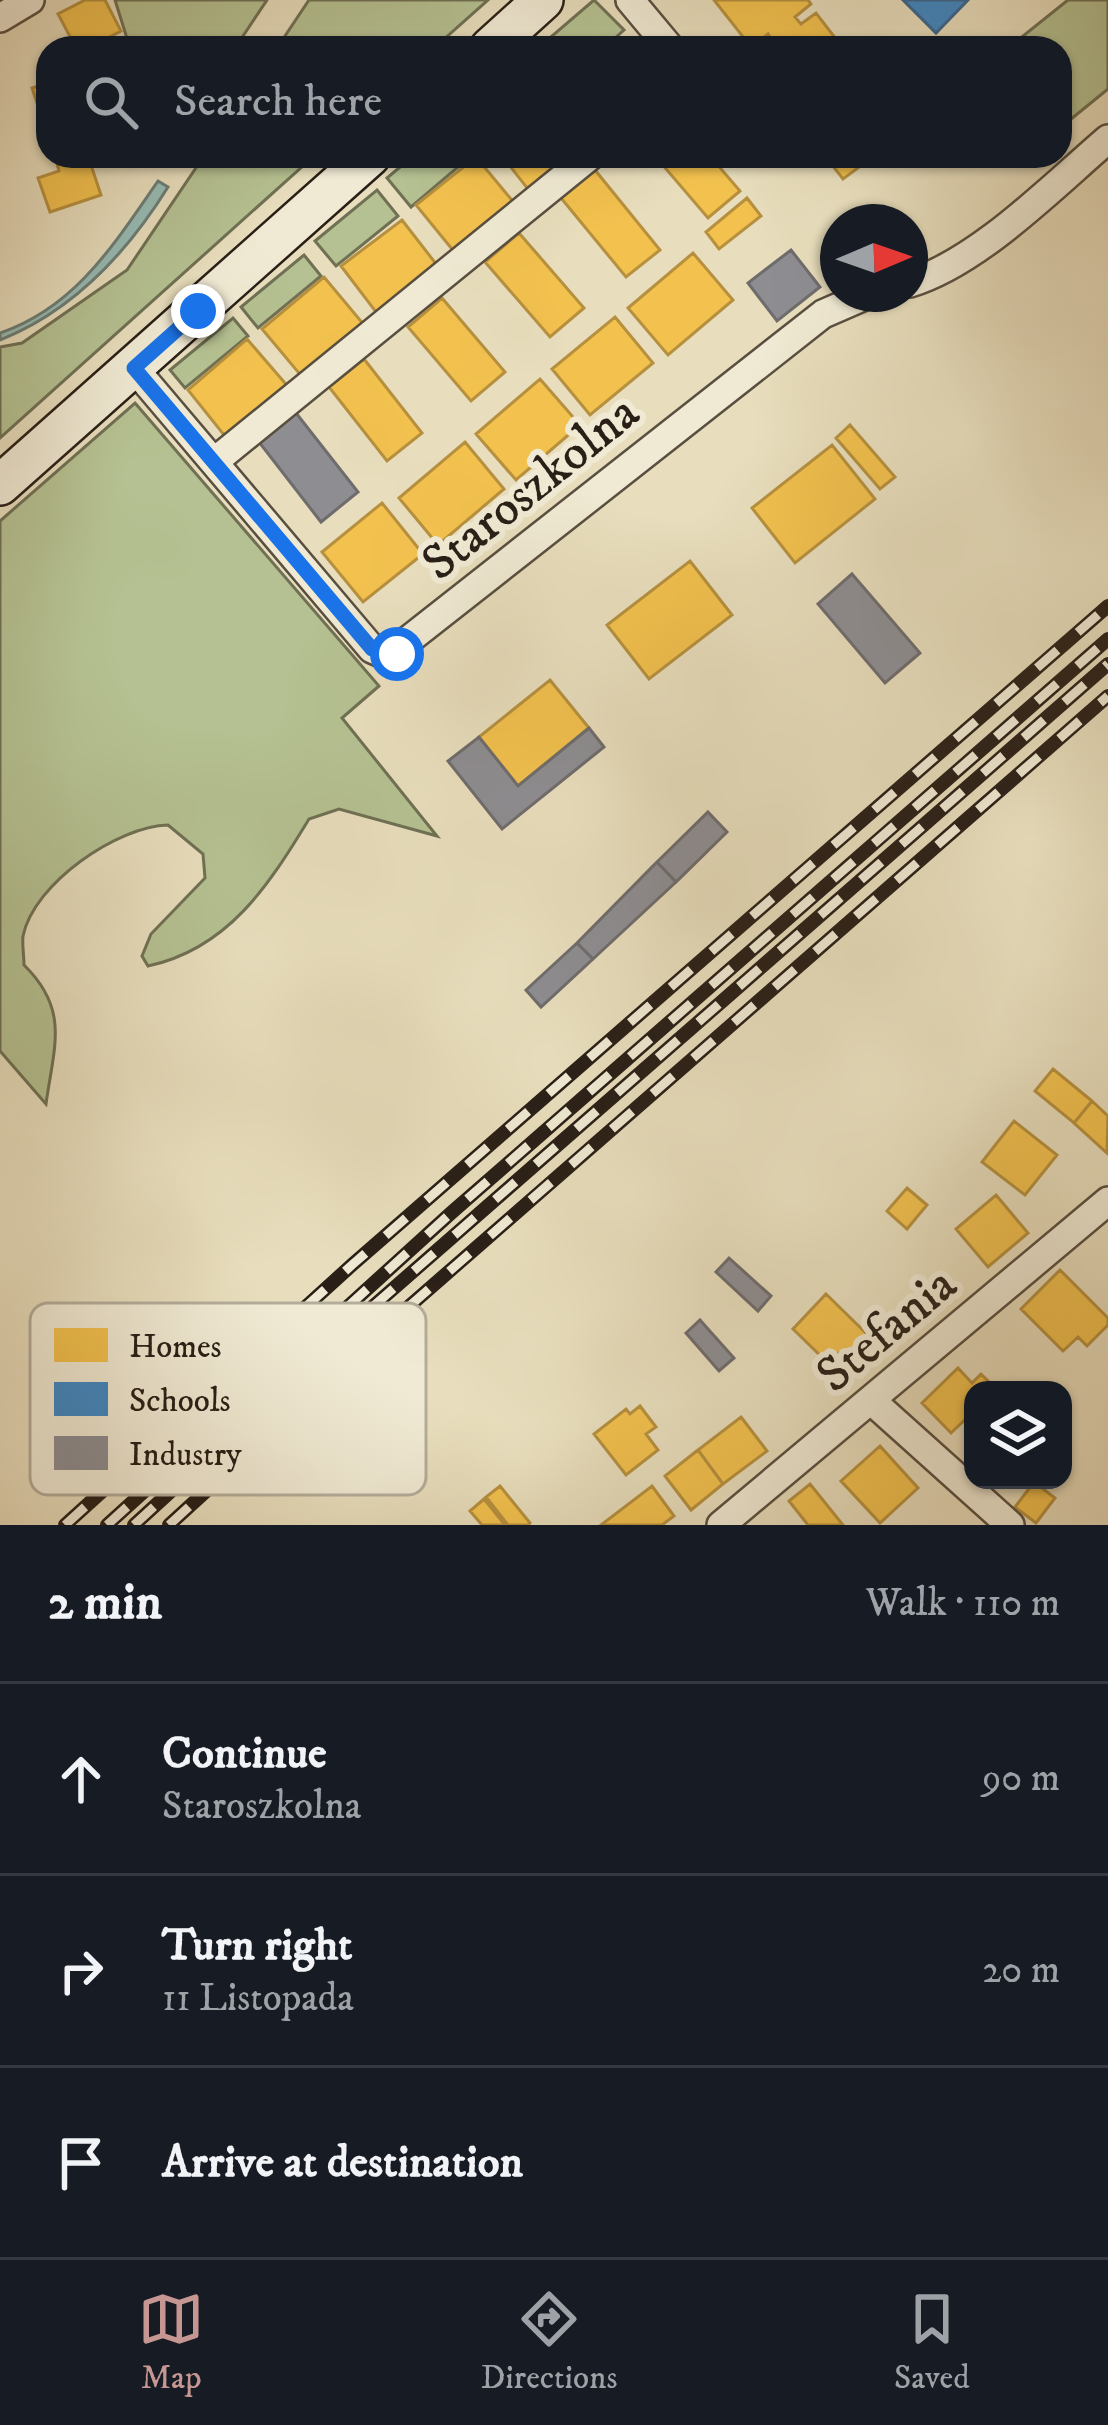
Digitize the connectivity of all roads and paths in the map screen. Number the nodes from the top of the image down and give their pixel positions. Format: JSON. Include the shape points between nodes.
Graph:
{"nodes":[{"id":1,"x":30,"y":0,"type":"edge"},
{"id":2,"x":543,"y":0,"type":"edge"},
{"id":3,"x":630,"y":0,"type":"edge"},
{"id":4,"x":0,"y":18,"type":"edge"},
{"id":5,"x":503,"y":36,"type":"edge"},
{"id":6,"x":660,"y":36,"type":"edge"},
{"id":7,"x":1108,"y":139,"type":"edge"},
{"id":8,"x":357,"y":168,"type":"edge"},
{"id":9,"x":575,"y":168,"type":"edge"},
{"id":10,"x":1072,"y":168,"type":"edge"},
{"id":11,"x":1072,"y":168,"type":"edge"},
{"id":12,"x":928,"y":274,"type":"edge"},
{"id":13,"x":827,"y":312,"type":"edge"},
{"id":14,"x":134,"y":368,"type":"junction"},
{"id":15,"x":215,"y":461,"type":"junction"},
{"id":16,"x":0,"y":485,"type":"edge"},
{"id":17,"x":1108,"y":1201,"type":"edge"},
{"id":18,"x":873,"y":1402,"type":"junction"},
{"id":19,"x":721,"y":1525,"type":"edge"},
{"id":20,"x":1010,"y":1525,"type":"edge"}],
"edges":[{"from":1,"to":4,"type":"street"},
{"from":2,"to":5,"type":"street"},
{"from":3,"to":6,"type":"street"},
{"from":7,"to":11,"type":"street"},
{"from":8,"to":14,"type":"street"},
{"from":9,"to":15,"type":"street"},
{"from":10,"to":12,"type":"street","via":[[959,259]]},
{"from":13,"to":15,"type":"street","name":"Staroszkolna","via":[[388,656],[372,649]]},
{"from":14,"to":15,"type":"street","name":"Staroszkolna"},
{"from":14,"to":16,"type":"street"},
{"from":17,"to":18,"type":"street","name":"Stefania"},
{"from":18,"to":19,"type":"street","name":"Stefania"},
{"from":18,"to":20,"type":"street"}]}
